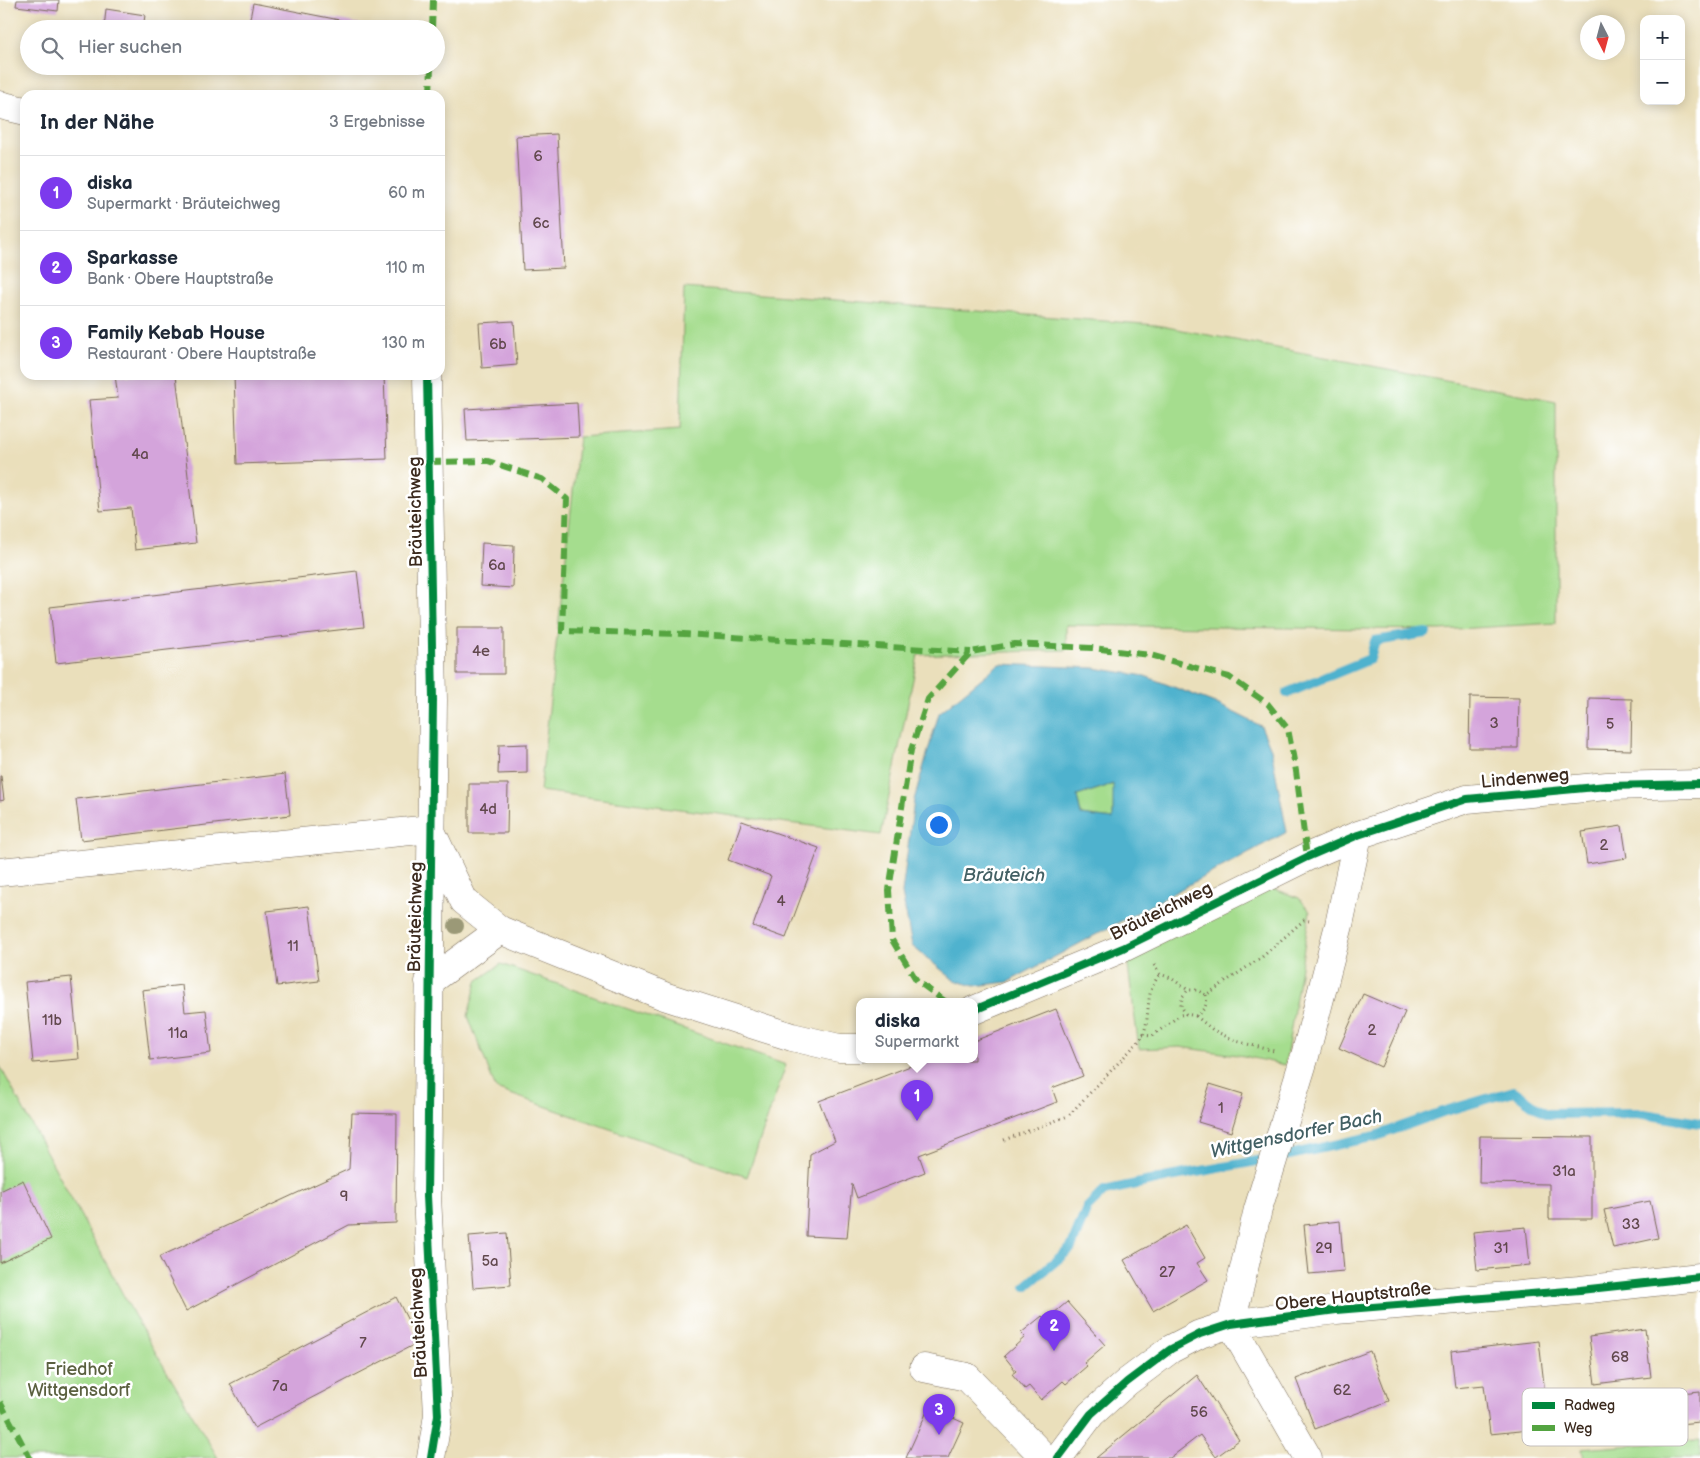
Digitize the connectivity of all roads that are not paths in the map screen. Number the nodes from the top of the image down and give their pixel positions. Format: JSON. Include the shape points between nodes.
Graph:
{"nodes":[{"id":1,"x":0,"y":105,"type":"edge"},
{"id":2,"x":20,"y":110,"type":"edge"},
{"id":3,"x":427,"y":380,"type":"edge"},
{"id":4,"x":1700,"y":784,"type":"edge"},
{"id":5,"x":431,"y":829,"type":"junction"},
{"id":6,"x":1358,"y":835,"type":"junction"},
{"id":7,"x":0,"y":872,"type":"edge"},
{"id":8,"x":500,"y":930,"type":"junction"},
{"id":9,"x":429,"y":982,"type":"junction"},
{"id":10,"x":978,"y":1008,"type":"edge"},
{"id":11,"x":856,"y":1048,"type":"edge"},
{"id":12,"x":1700,"y":1277,"type":"edge"},
{"id":13,"x":1231,"y":1324,"type":"junction"},
{"id":14,"x":924,"y":1368,"type":"dead end"},
{"id":15,"x":431,"y":1458,"type":"edge"},
{"id":16,"x":1045,"y":1458,"type":"edge"},
{"id":17,"x":1058,"y":1458,"type":"edge"},
{"id":18,"x":1308,"y":1458,"type":"edge"}],
"edges":[{"from":1,"to":2,"type":"street"},
{"from":3,"to":5,"type":"street","name":"Bräuteichweg","via":[[433,700]]},
{"from":4,"to":6,"type":"street","name":"Lindenweg","via":[[1607,786],[1467,798]]},
{"from":5,"to":7,"type":"street"},
{"from":5,"to":8,"type":"street","name":"Bräuteichweg","via":[[464,901]]},
{"from":5,"to":9,"type":"street","name":"Bräuteichweg"},
{"from":6,"to":10,"type":"street","name":"Bräuteichweg","via":[[1307,856],[1123,948]]},
{"from":6,"to":13,"type":"street","via":[[1339,925],[1305,1056],[1258,1209]]},
{"from":8,"to":9,"type":"street","name":"Bräuteichweg"},
{"from":8,"to":11,"type":"street","name":"Bräuteichweg","via":[[664,996],[792,1036],[839,1048]]},
{"from":9,"to":15,"type":"street","name":"Bräuteichweg","via":[[426,1196],[438,1415]]},
{"from":12,"to":13,"type":"street","name":"Obere Hauptstraße","via":[[1336,1310]]},
{"from":13,"to":17,"type":"street","name":"Obere Hauptstraße","via":[[1171,1348],[1127,1382],[1091,1414]]},
{"from":13,"to":18,"type":"street"},
{"from":14,"to":16,"type":"street","via":[[967,1377]]}]}
